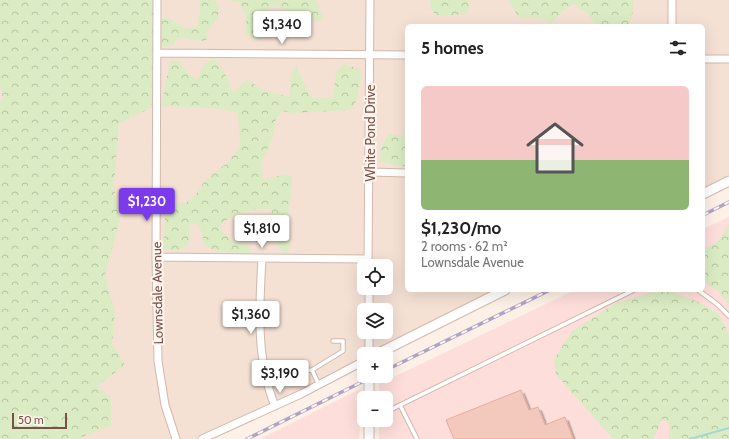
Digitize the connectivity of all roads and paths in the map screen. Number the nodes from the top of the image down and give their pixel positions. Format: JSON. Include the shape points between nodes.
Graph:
{"nodes":[{"id":1,"x":157,"y":0,"type":"edge"},
{"id":2,"x":370,"y":0,"type":"edge"},
{"id":3,"x":672,"y":0,"type":"edge"},
{"id":4,"x":672,"y":24,"type":"edge"},
{"id":5,"x":157,"y":53,"type":"junction"},
{"id":6,"x":370,"y":55,"type":"junction"},
{"id":7,"x":405,"y":55,"type":"edge"},
{"id":8,"x":705,"y":59,"type":"edge"},
{"id":9,"x":729,"y":59,"type":"edge"},
{"id":10,"x":370,"y":172,"type":"junction"},
{"id":11,"x":405,"y":172,"type":"edge"},
{"id":12,"x":729,"y":181,"type":"edge"},
{"id":13,"x":705,"y":193,"type":"edge"},
{"id":14,"x":156,"y":257,"type":"junction"},
{"id":15,"x":262,"y":258,"type":"junction"},
{"id":16,"x":368,"y":259,"type":"edge"},
{"id":17,"x":357,"y":262,"type":"edge"},
{"id":18,"x":501,"y":292,"type":"edge"},
{"id":19,"x":630,"y":292,"type":"edge"},
{"id":20,"x":701,"y":292,"type":"edge"},
{"id":21,"x":729,"y":316,"type":"edge"},
{"id":22,"x":333,"y":341,"type":"dead end"},
{"id":23,"x":391,"y":347,"type":"edge"},
{"id":24,"x":357,"y":365,"type":"edge"},
{"id":25,"x":276,"y":370,"type":"dead end"},
{"id":26,"x":312,"y":370,"type":"junction"},
{"id":27,"x":319,"y":385,"type":"junction"},
{"id":28,"x":400,"y":405,"type":"junction"},
{"id":29,"x":275,"y":406,"type":"junction"},
{"id":30,"x":393,"y":408,"type":"edge"},
{"id":31,"x":370,"y":427,"type":"edge"},
{"id":32,"x":176,"y":439,"type":"edge"},
{"id":33,"x":202,"y":439,"type":"edge"},
{"id":34,"x":369,"y":439,"type":"edge"},
{"id":35,"x":417,"y":439,"type":"edge"}],
"edges":[{"from":1,"to":5,"type":"street","name":"Lownsdale Avenue"},
{"from":2,"to":6,"type":"street","name":"White Pond Drive"},
{"from":3,"to":4,"type":"street"},
{"from":5,"to":6,"type":"street"},
{"from":5,"to":14,"type":"street","name":"Lownsdale Avenue"},
{"from":6,"to":7,"type":"street"},
{"from":6,"to":10,"type":"street","name":"White Pond Drive"},
{"from":8,"to":9,"type":"street"},
{"from":10,"to":11,"type":"street"},
{"from":10,"to":16,"type":"street","name":"White Pond Drive"},
{"from":12,"to":13,"type":"street"},
{"from":14,"to":15,"type":"street"},
{"from":14,"to":32,"type":"street","name":"Lownsdale Avenue","via":[[160,384],[164,405]]},
{"from":15,"to":17,"type":"street"},
{"from":15,"to":29,"type":"street","via":[[261,346],[266,383]]},
{"from":18,"to":23,"type":"street"},
{"from":19,"to":28,"type":"lane"},
{"from":20,"to":21,"type":"lane"},
{"from":22,"to":26,"type":"lane","via":[[343,341],[343,351]]},
{"from":24,"to":27,"type":"street"},
{"from":25,"to":26,"type":"lane"},
{"from":26,"to":27,"type":"lane"},
{"from":27,"to":29,"type":"street"},
{"from":28,"to":30,"type":"lane"},
{"from":28,"to":35,"type":"lane"},
{"from":29,"to":33,"type":"street"},
{"from":31,"to":34,"type":"street"}]}
